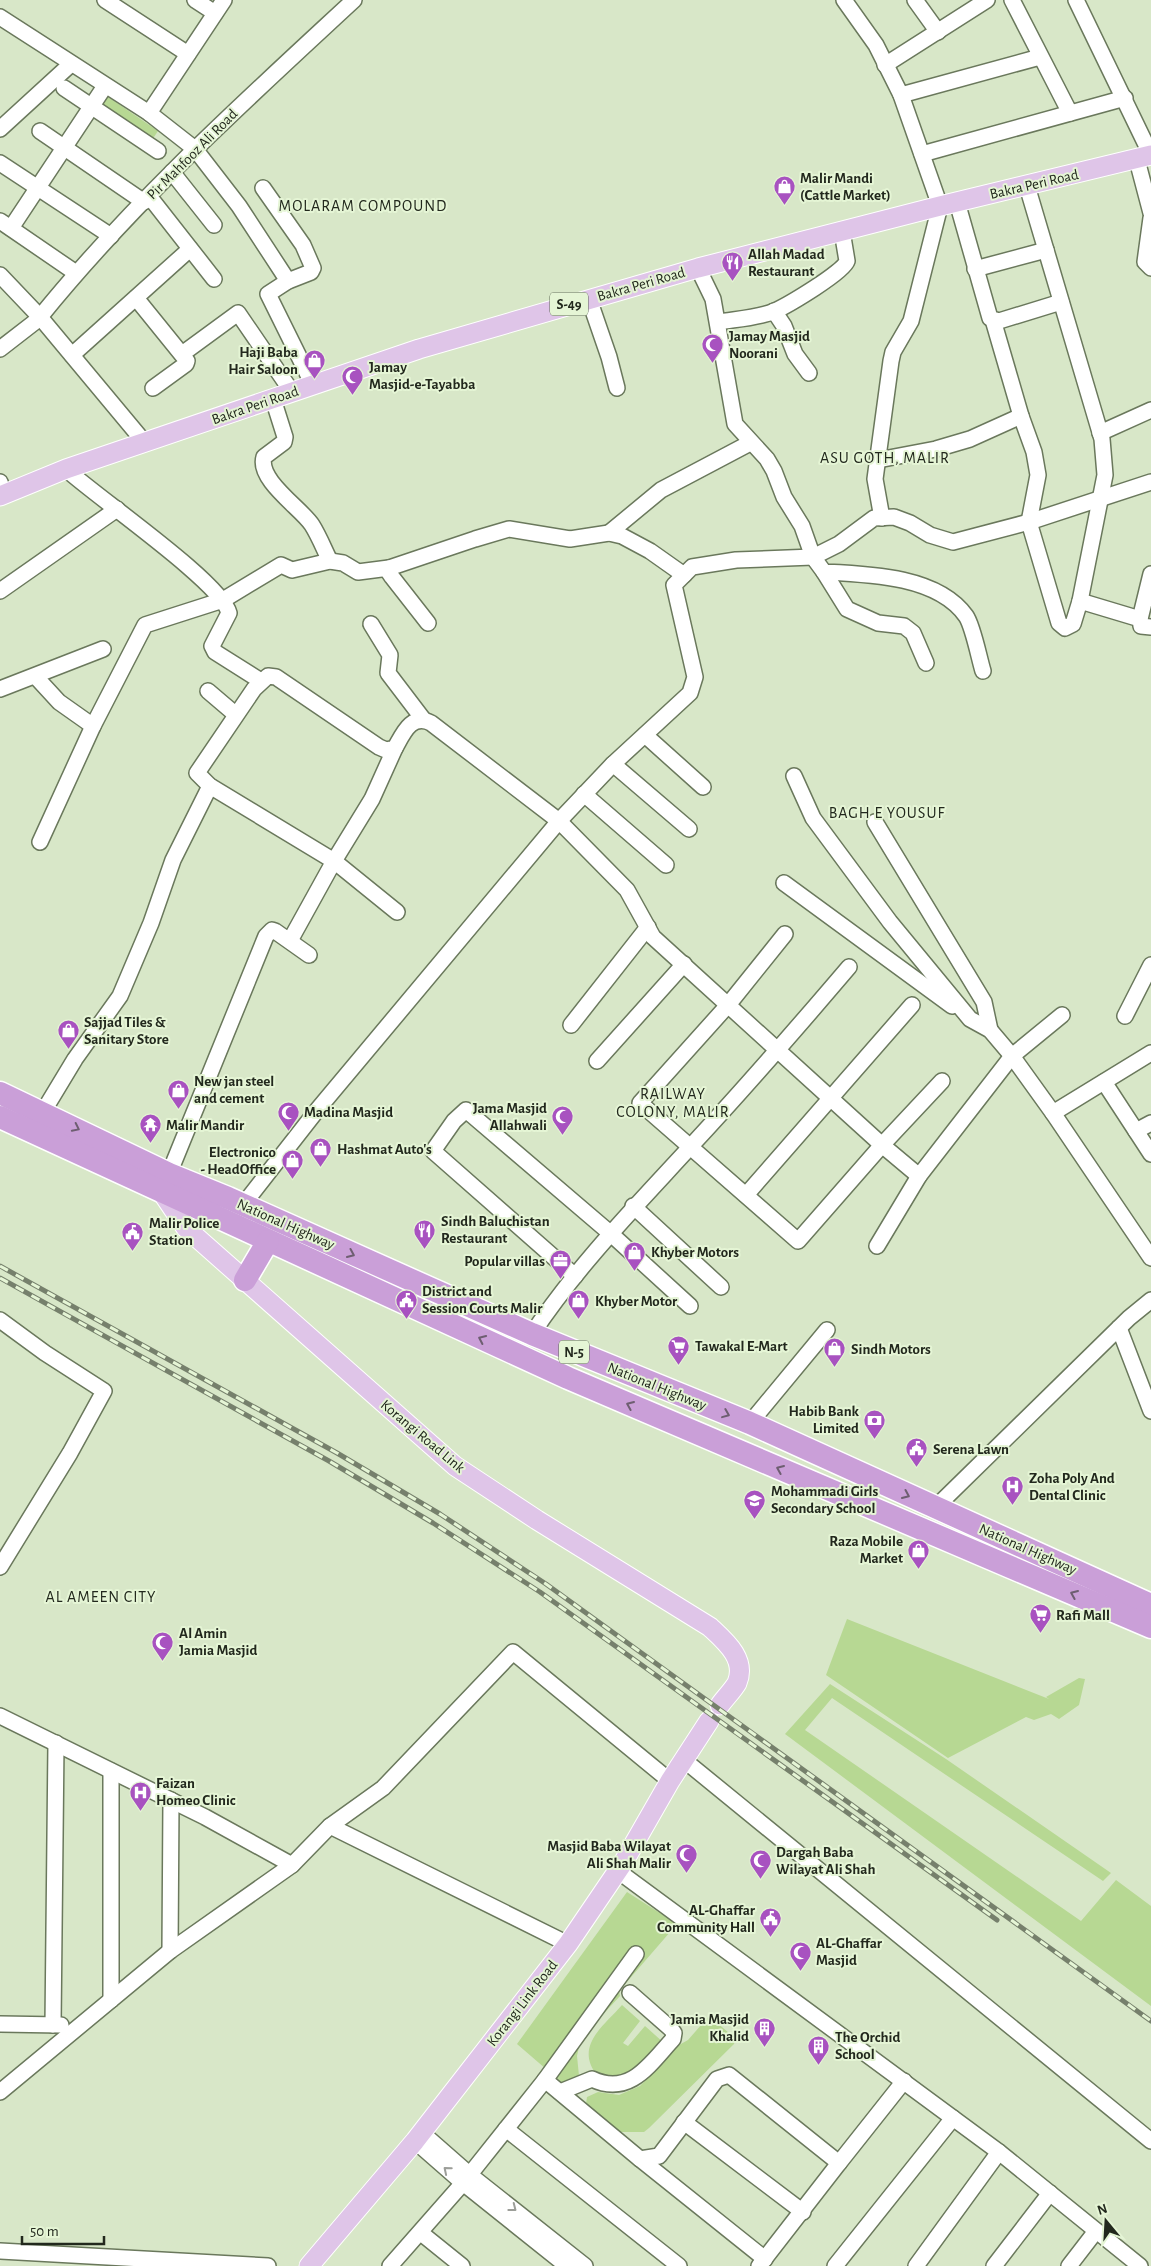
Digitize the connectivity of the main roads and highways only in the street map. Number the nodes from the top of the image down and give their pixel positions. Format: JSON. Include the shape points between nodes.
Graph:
{"nodes":[{"id":1,"x":1146,"y":157,"type":"edge"},
{"id":2,"x":1,"y":491,"type":"edge"},
{"id":3,"x":0,"y":1093,"type":"edge"},
{"id":4,"x":0,"y":1117,"type":"edge"},
{"id":5,"x":165,"y":1182,"type":"junction"},
{"id":6,"x":268,"y":1241,"type":"junction"},
{"id":7,"x":245,"y":1280,"type":"junction"},
{"id":8,"x":1151,"y":1605,"type":"edge"},
{"id":9,"x":1151,"y":1628,"type":"edge"},
{"id":10,"x":720,"y":1705,"type":"dead end"},
{"id":11,"x":709,"y":1720,"type":"dead end"},
{"id":12,"x":309,"y":2266,"type":"edge"}],
"edges":[{"from":1,"to":2,"type":"main road","name":"Bakra Peri Road","number":"S-49","via":[[842,231],[589,299],[419,349]]},
{"from":3,"to":5,"type":"highway","name":"National Highway","number":"N-5","one_way":true,"via":[[43,1112]]},
{"from":4,"to":5,"type":"highway","name":"National Highway","number":"N-5"},
{"from":5,"to":6,"type":"highway","name":"National Highway","number":"N-5"},
{"from":5,"to":7,"type":"main road","name":"Korangi Road Link","via":[[186,1228]]},
{"from":5,"to":8,"type":"highway","name":"National Highway","number":"N-5","one_way":true,"via":[[244,1205],[532,1334],[750,1423]]},
{"from":6,"to":7,"type":"highway"},
{"from":9,"to":6,"type":"highway","name":"National Highway","number":"N-5","one_way":true,"via":[[568,1378]]},
{"from":7,"to":10,"type":"main road","name":"Korangi Road Link","via":[[455,1466],[710,1626],[730,1647],[739,1664],[737,1682]]},
{"from":11,"to":12,"type":"main road","name":"Korangi Link Road","via":[[618,1872],[568,1944],[418,2137]]}]}
